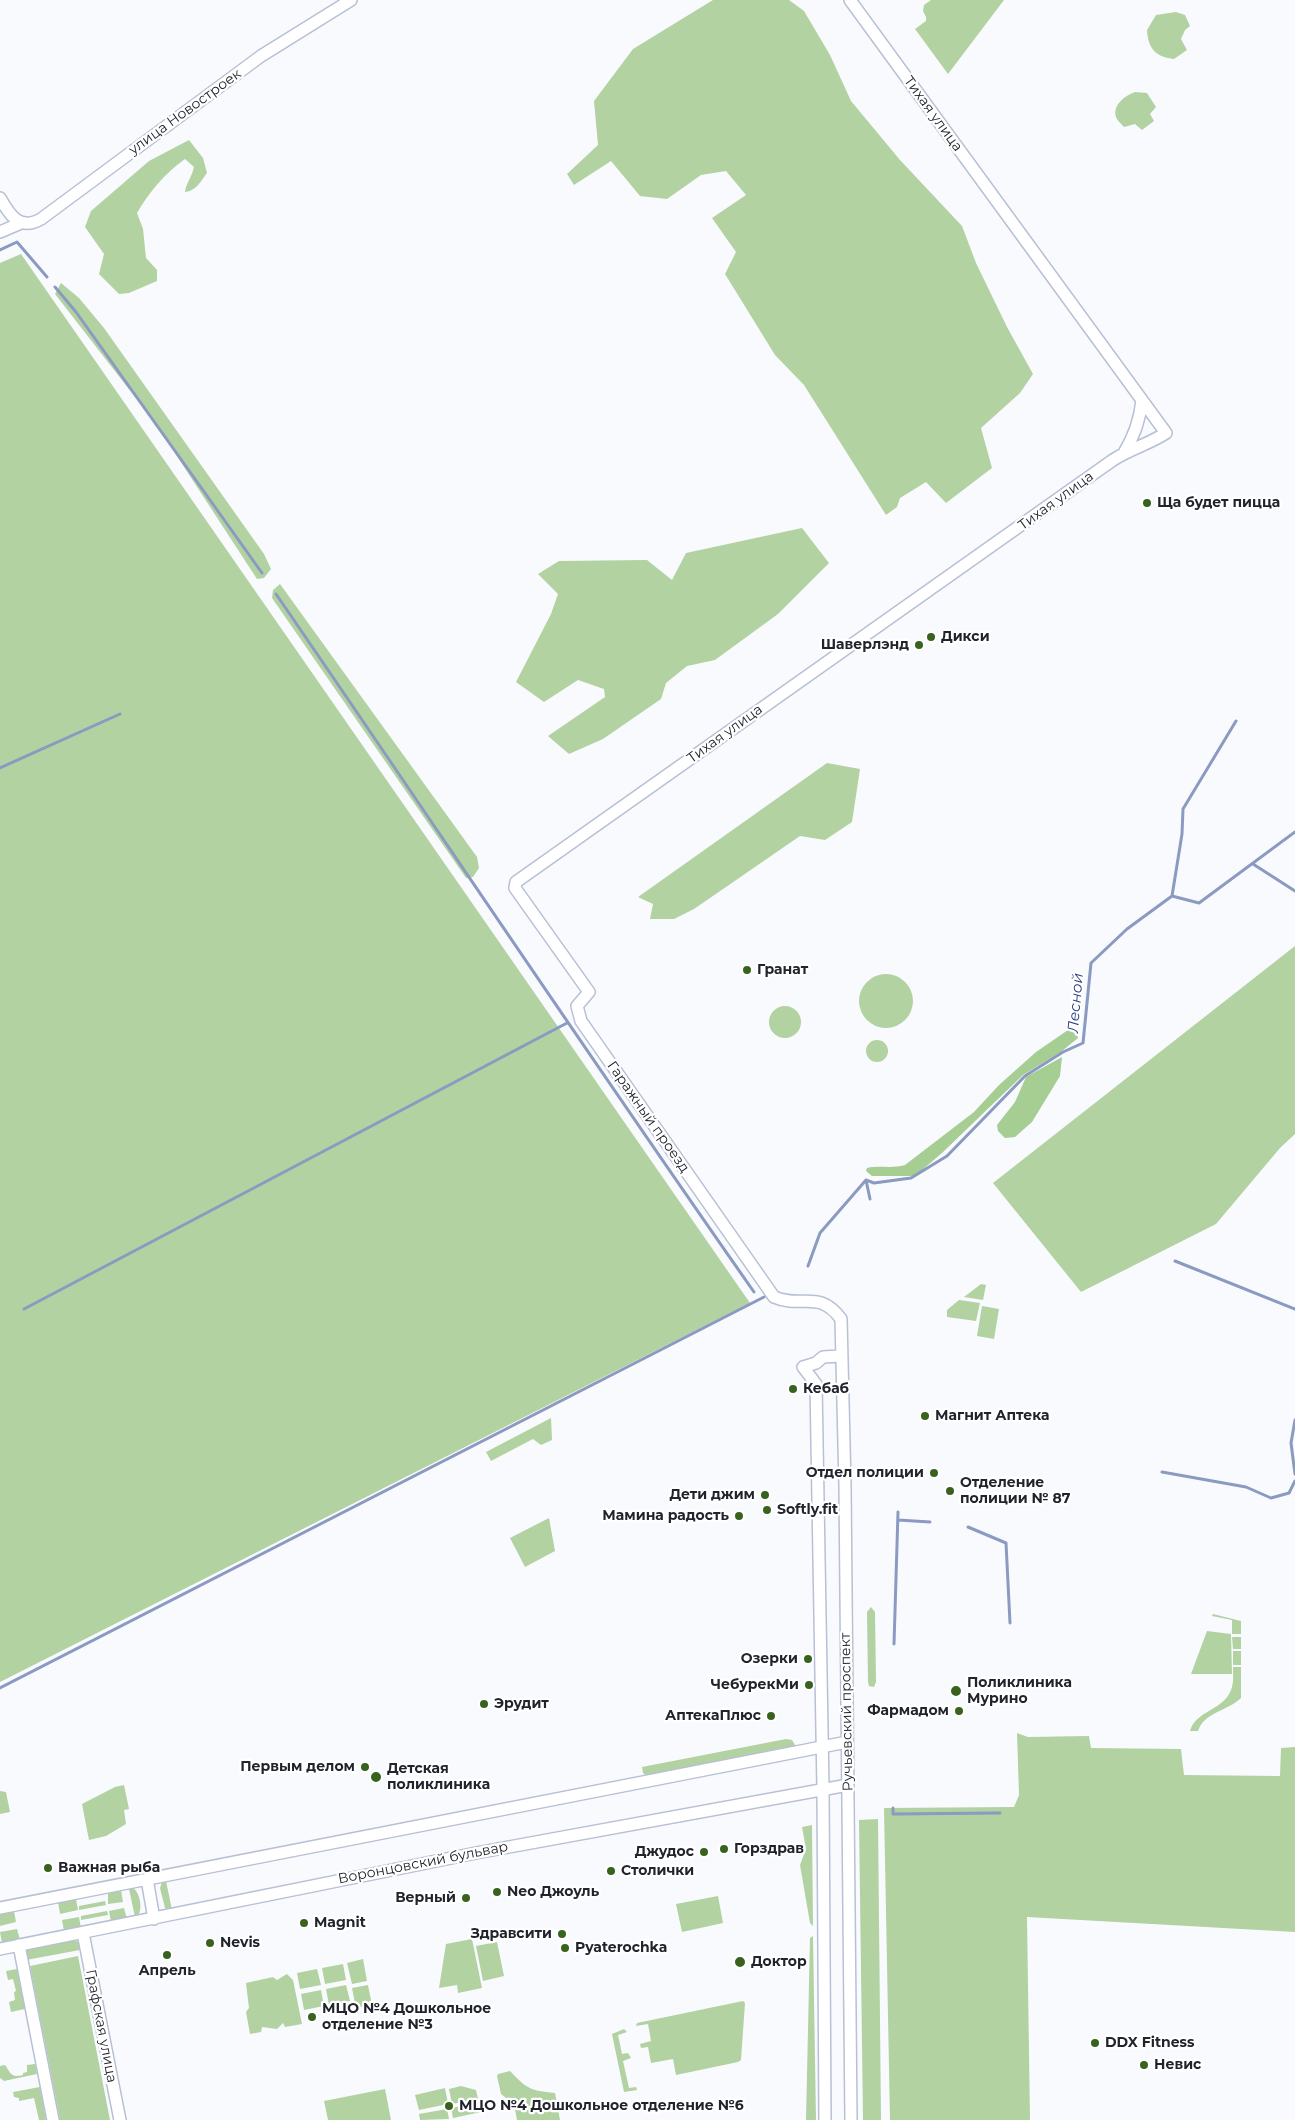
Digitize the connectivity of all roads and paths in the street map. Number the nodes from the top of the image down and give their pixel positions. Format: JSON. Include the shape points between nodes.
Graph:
{"nodes":[{"id":1,"x":351,"y":0,"type":"edge"},
{"id":2,"x":850,"y":0,"type":"edge"},
{"id":3,"x":0,"y":198,"type":"edge"},
{"id":4,"x":21,"y":223,"type":"junction"},
{"id":5,"x":0,"y":232,"type":"edge"},
{"id":6,"x":1142,"y":400,"type":"junction"},
{"id":7,"x":1124,"y":452,"type":"junction"},
{"id":8,"x":515,"y":888,"type":"joint"},
{"id":9,"x":832,"y":1307,"type":"joint"},
{"id":10,"x":840,"y":1356,"type":"junction"},
{"id":11,"x":847,"y":1742,"type":"junction"},
{"id":12,"x":822,"y":1747,"type":"junction"},
{"id":13,"x":848,"y":1785,"type":"junction"},
{"id":14,"x":823,"y":1789,"type":"junction"},
{"id":15,"x":147,"y":1879,"type":"junction"},
{"id":16,"x":0,"y":1908,"type":"edge"},
{"id":17,"x":154,"y":1918,"type":"junction"},
{"id":18,"x":83,"y":1932,"type":"junction"},
{"id":19,"x":19,"y":1945,"type":"junction"},
{"id":20,"x":0,"y":1949,"type":"edge"},
{"id":21,"x":53,"y":2120,"type":"edge"},
{"id":22,"x":120,"y":2120,"type":"edge"},
{"id":23,"x":824,"y":2120,"type":"edge"},
{"id":24,"x":851,"y":2120,"type":"edge"}],
"edges":[{"from":1,"to":4,"type":"street","name":"улица Новостроек","via":[[261,56],[42,219]]},
{"from":2,"to":6,"type":"street","name":"Тихая улица"},
{"from":3,"to":4,"type":"street","via":[[9,213]]},
{"from":4,"to":5,"type":"street","name":"улица Новостроек"},
{"from":6,"to":7,"type":"street","via":[[1134,436]]},
{"from":6,"to":7,"type":"street","name":"Тихая улица","via":[[1166,433]]},
{"from":7,"to":8,"type":"street","name":"Тихая улица","via":[[516,882]]},
{"from":8,"to":9,"type":"street","name":"Гаражный проезд","via":[[589,992],[576,1006],[581,1021],[774,1297],[791,1302],[819,1302]]},
{"from":9,"to":10,"type":"street","name":"Ручьевский проспект","via":[[841,1319]]},
{"from":10,"to":11,"type":"street","name":"Ручьевский проспект","via":[[845,1486]]},
{"from":10,"to":12,"type":"street","via":[[823,1357],[816,1363],[803,1366],[816,1384]]},
{"from":11,"to":12,"type":"street"},
{"from":11,"to":13,"type":"street","name":"Ручьевский проспект"},
{"from":12,"to":14,"type":"street"},
{"from":12,"to":15,"type":"street"},
{"from":13,"to":14,"type":"street","name":"Воронцовский бульвар"},
{"from":13,"to":24,"type":"street","name":"Ручьевский проспект"},
{"from":14,"to":17,"type":"street","name":"Воронцовский бульвар","via":[[466,1854]]},
{"from":14,"to":23,"type":"street"},
{"from":15,"to":16,"type":"street"},
{"from":15,"to":17,"type":"street"},
{"from":17,"to":18,"type":"street","name":"Воронцовский бульвар"},
{"from":18,"to":19,"type":"street","name":"Воронцовский бульвар"},
{"from":18,"to":22,"type":"street","name":"Графская улица"},
{"from":19,"to":20,"type":"street","name":"Воронцовский бульвар"},
{"from":19,"to":21,"type":"street"}]}
